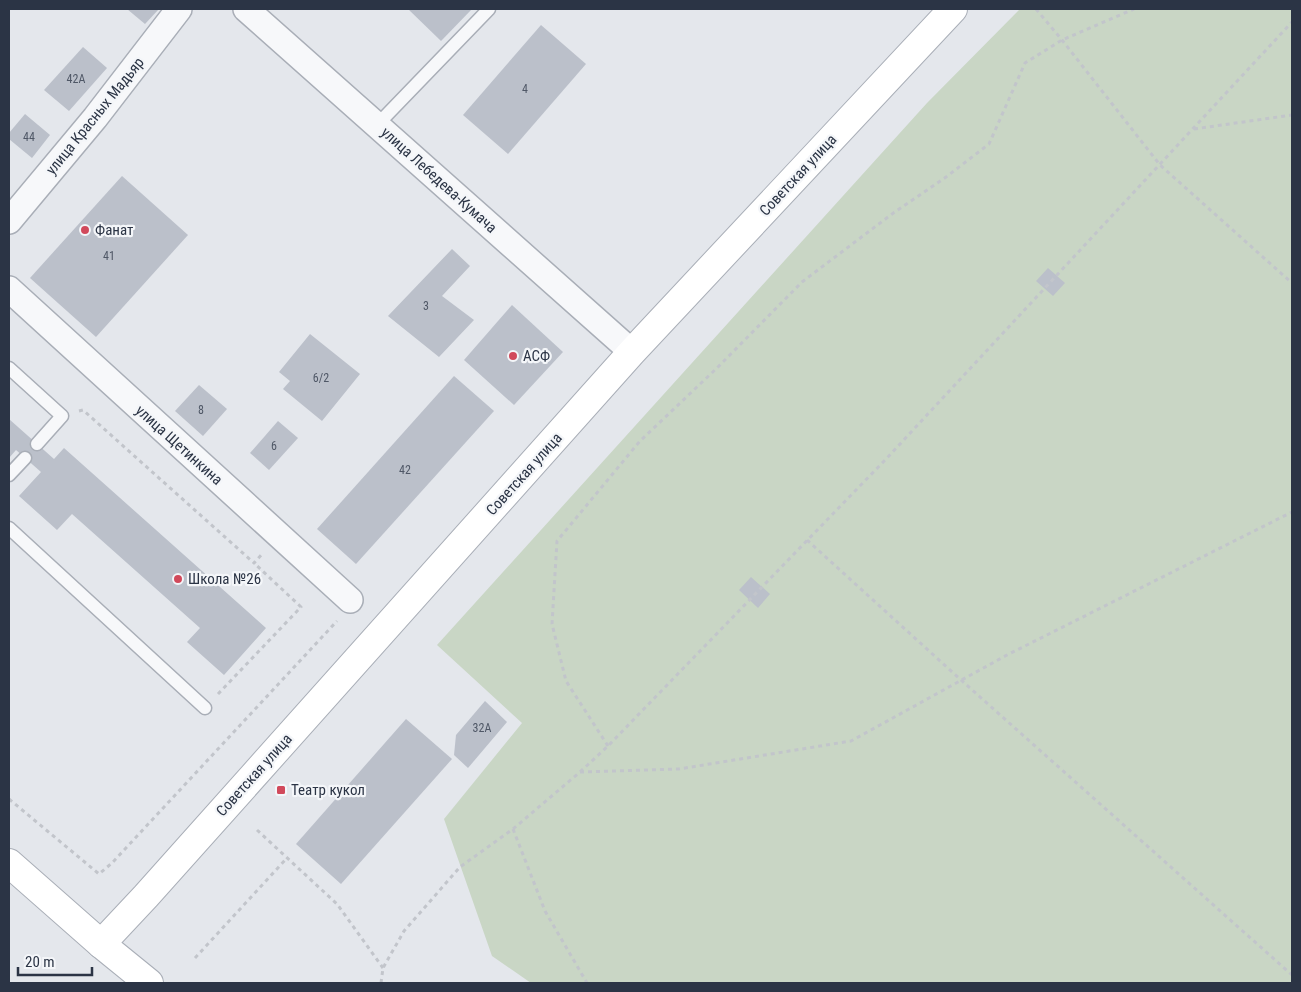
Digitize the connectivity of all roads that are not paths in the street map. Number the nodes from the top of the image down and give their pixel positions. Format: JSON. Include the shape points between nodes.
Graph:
{"nodes":[{"id":1,"x":179,"y":9,"type":"edge"},
{"id":2,"x":246,"y":9,"type":"edge"},
{"id":3,"x":489,"y":9,"type":"edge"},
{"id":4,"x":953,"y":9,"type":"edge"},
{"id":5,"x":377,"y":126,"type":"junction"},
{"id":6,"x":9,"y":221,"type":"edge"},
{"id":7,"x":9,"y":289,"type":"edge"},
{"id":8,"x":632,"y":352,"type":"junction"},
{"id":9,"x":9,"y":368,"type":"edge"},
{"id":10,"x":37,"y":444,"type":"dead end"},
{"id":11,"x":25,"y":458,"type":"dead end"},
{"id":12,"x":9,"y":475,"type":"edge"},
{"id":13,"x":9,"y":528,"type":"edge"},
{"id":14,"x":344,"y":610,"type":"road end"},
{"id":15,"x":205,"y":708,"type":"road end"},
{"id":16,"x":9,"y":863,"type":"edge"},
{"id":17,"x":101,"y":944,"type":"junction"},
{"id":18,"x":149,"y":983,"type":"edge"}],
"edges":[{"from":1,"to":6,"type":"street","name":"улица Красных Мадьяр","via":[[96,118]]},
{"from":2,"to":5,"type":"street","name":"улица Лебедева-Кумача"},
{"from":3,"to":5,"type":"lane"},
{"from":4,"to":8,"type":"main road","name":"Советская улица"},
{"from":5,"to":8,"type":"street","name":"улица Лебедева-Кумача"},
{"from":7,"to":14,"type":"street","name":"улица Щетинкина"},
{"from":8,"to":17,"type":"main road","name":"Советская улица"},
{"from":9,"to":10,"type":"lane","via":[[62,416]]},
{"from":11,"to":12,"type":"lane"},
{"from":13,"to":15,"type":"lane"},
{"from":16,"to":17,"type":"main road"},
{"from":17,"to":18,"type":"main road"}]}
